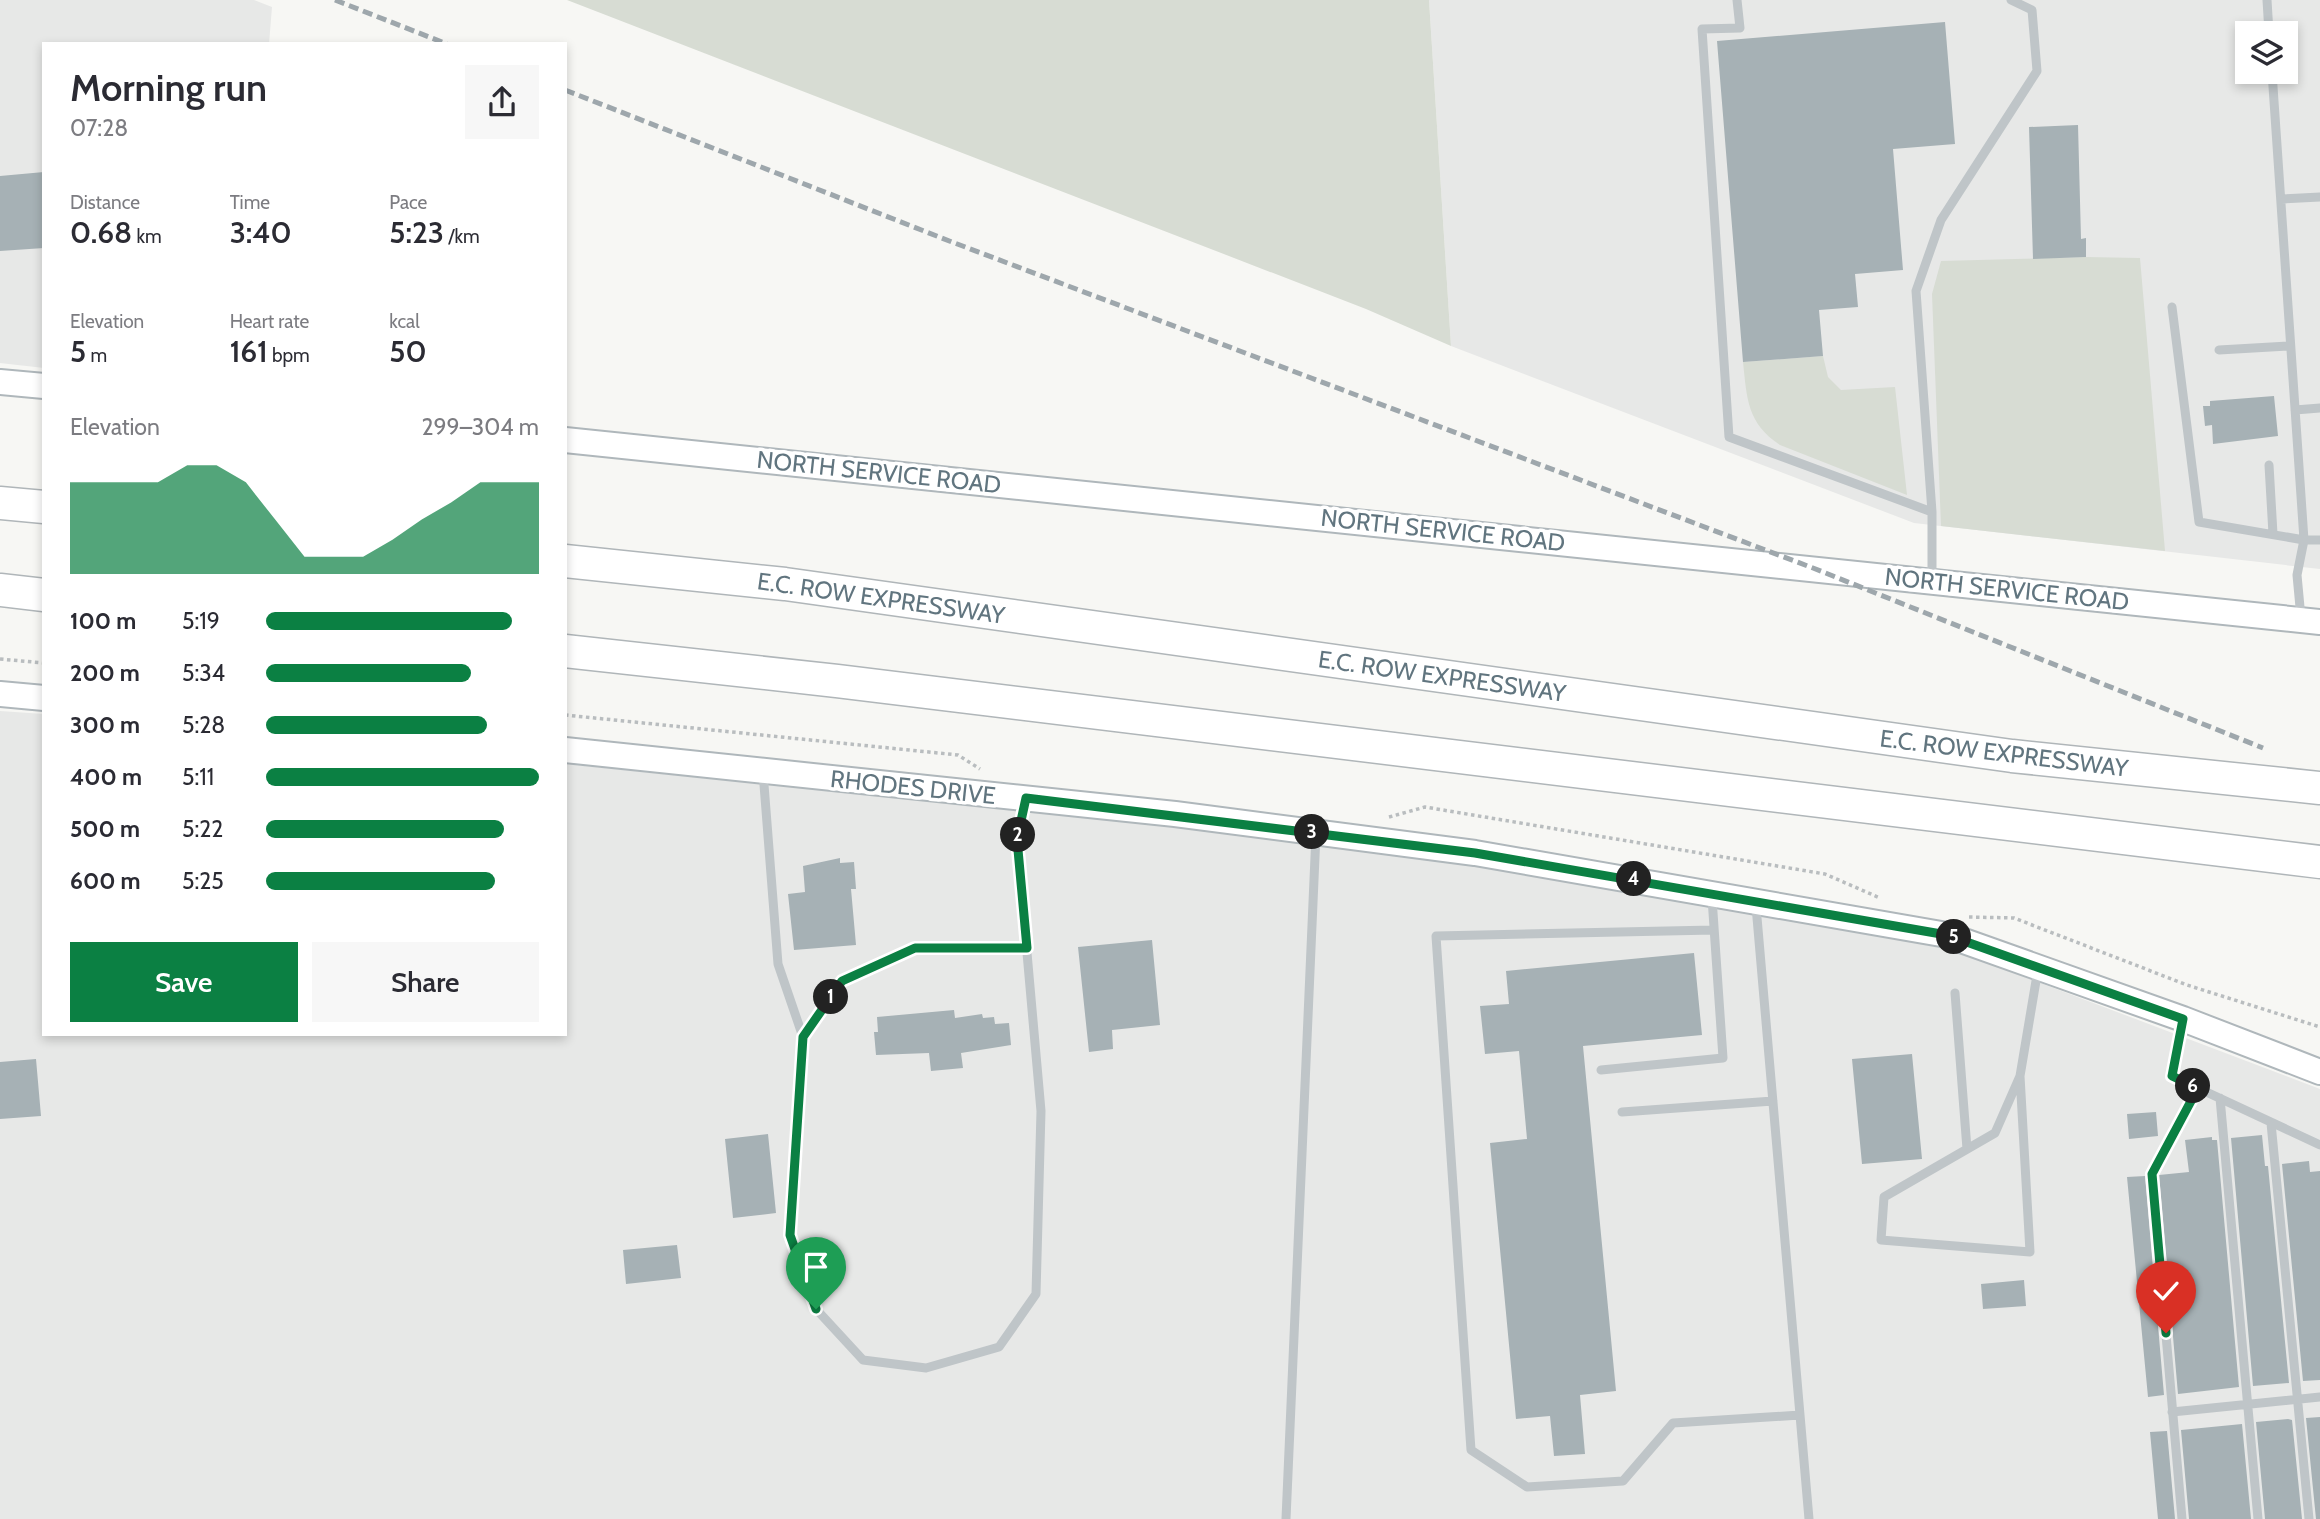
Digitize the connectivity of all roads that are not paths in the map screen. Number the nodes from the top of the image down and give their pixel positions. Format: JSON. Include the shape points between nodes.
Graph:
{"nodes":[{"id":1,"x":1737,"y":0,"type":"edge"},
{"id":2,"x":2011,"y":0,"type":"edge"},
{"id":3,"x":2267,"y":0,"type":"edge"},
{"id":4,"x":2268,"y":21,"type":"edge"},
{"id":5,"x":2273,"y":84,"type":"edge"},
{"id":6,"x":2320,"y":197,"type":"edge"},
{"id":7,"x":2280,"y":199,"type":"junction"},
{"id":8,"x":2172,"y":307,"type":"dead end"},
{"id":9,"x":2290,"y":346,"type":"junction"},
{"id":10,"x":2219,"y":350,"type":"dead end"},
{"id":11,"x":0,"y":382,"type":"edge"},
{"id":12,"x":42,"y":386,"type":"edge"},
{"id":13,"x":2320,"y":408,"type":"edge"},
{"id":14,"x":2295,"y":410,"type":"junction"},
{"id":15,"x":567,"y":440,"type":"edge"},
{"id":16,"x":2269,"y":465,"type":"dead end"},
{"id":17,"x":0,"y":503,"type":"edge"},
{"id":18,"x":42,"y":507,"type":"edge"},
{"id":19,"x":1932,"y":513,"type":"junction"},
{"id":20,"x":2273,"y":534,"type":"junction"},
{"id":21,"x":2304,"y":540,"type":"junction"},
{"id":22,"x":2320,"y":540,"type":"edge"},
{"id":23,"x":567,"y":561,"type":"edge"},
{"id":24,"x":1932,"y":581,"type":"junction"},
{"id":25,"x":0,"y":590,"type":"edge"},
{"id":26,"x":42,"y":595,"type":"edge"},
{"id":27,"x":2310,"y":621,"type":"edge"},
{"id":28,"x":567,"y":651,"type":"edge"},
{"id":29,"x":0,"y":694,"type":"edge"},
{"id":30,"x":42,"y":698,"type":"edge"},
{"id":31,"x":567,"y":750,"type":"edge"},
{"id":32,"x":763,"y":771,"type":"junction"},
{"id":33,"x":2320,"y":788,"type":"edge"},
{"id":34,"x":1026,"y":798,"type":"junction"},
{"id":35,"x":1316,"y":832,"type":"junction"},
{"id":36,"x":2320,"y":862,"type":"edge"},
{"id":37,"x":1712,"y":892,"type":"junction"},
{"id":38,"x":1755,"y":900,"type":"junction"},
{"id":39,"x":1714,"y":930,"type":"junction"},
{"id":40,"x":1027,"y":948,"type":"junction"},
{"id":41,"x":2038,"y":968,"type":"junction"},
{"id":42,"x":1955,"y":993,"type":"dead end"},
{"id":43,"x":2183,"y":1019,"type":"junction"},
{"id":44,"x":803,"y":1037,"type":"junction"},
{"id":45,"x":1601,"y":1070,"type":"dead end"},
{"id":46,"x":2320,"y":1072,"type":"edge"},
{"id":47,"x":2020,"y":1076,"type":"junction"},
{"id":48,"x":2198,"y":1088,"type":"junction"},
{"id":49,"x":2220,"y":1098,"type":"junction"},
{"id":50,"x":1773,"y":1101,"type":"junction"},
{"id":51,"x":1622,"y":1112,"type":"dead end"},
{"id":52,"x":2272,"y":1123,"type":"junction"},
{"id":53,"x":2320,"y":1145,"type":"edge"},
{"id":54,"x":1968,"y":1149,"type":"junction"},
{"id":55,"x":2320,"y":1397,"type":"edge"},
{"id":56,"x":2298,"y":1399,"type":"junction"},
{"id":57,"x":2248,"y":1404,"type":"junction"},
{"id":58,"x":2172,"y":1412,"type":"junction"},
{"id":59,"x":1800,"y":1415,"type":"junction"},
{"id":60,"x":1286,"y":1519,"type":"edge"},
{"id":61,"x":1810,"y":1519,"type":"edge"},
{"id":62,"x":2182,"y":1519,"type":"edge"},
{"id":63,"x":2258,"y":1519,"type":"edge"},
{"id":64,"x":2309,"y":1519,"type":"edge"}],
"edges":[{"from":1,"to":19,"type":"lane","via":[[1740,28],[1702,29],[1729,437]]},
{"from":2,"to":19,"type":"lane","via":[[2032,10],[2037,71],[1941,219],[1916,291]]},
{"from":3,"to":4,"type":"lane"},
{"from":5,"to":7,"type":"lane"},
{"from":6,"to":7,"type":"lane"},
{"from":7,"to":9,"type":"lane"},
{"from":8,"to":20,"type":"lane","via":[[2199,522]]},
{"from":9,"to":10,"type":"lane"},
{"from":9,"to":14,"type":"lane"},
{"from":11,"to":12,"type":"street"},
{"from":13,"to":14,"type":"lane"},
{"from":14,"to":21,"type":"lane"},
{"from":15,"to":24,"type":"street","name":"NORTH SERVICE ROAD"},
{"from":16,"to":20,"type":"lane"},
{"from":17,"to":18,"type":"highway"},
{"from":19,"to":24,"type":"lane"},
{"from":20,"to":21,"type":"lane"},
{"from":21,"to":22,"type":"lane"},
{"from":21,"to":27,"type":"lane","via":[[2297,575]]},
{"from":23,"to":33,"type":"highway","name":"E.C. ROW EXPRESSWAY","via":[[785,584],[2012,756]]},
{"from":24,"to":27,"type":"street","name":"NORTH SERVICE ROAD"},
{"from":25,"to":26,"type":"highway"},
{"from":28,"to":36,"type":"highway"},
{"from":29,"to":30,"type":"street"},
{"from":31,"to":32,"type":"street","name":"RHODES DRIVE"},
{"from":32,"to":34,"type":"street","name":"RHODES DRIVE"},
{"from":32,"to":44,"type":"lane","via":[[778,964]]},
{"from":34,"to":35,"type":"street","name":"RHODES DRIVE"},
{"from":34,"to":40,"type":"lane","via":[[1017,839]]},
{"from":35,"to":37,"type":"street","name":"RHODES DRIVE"},
{"from":35,"to":60,"type":"lane"},
{"from":37,"to":38,"type":"street","name":"RHODES DRIVE"},
{"from":37,"to":39,"type":"lane"},
{"from":38,"to":41,"type":"street","name":"RHODES DRIVE","via":[[1947,935]]},
{"from":38,"to":50,"type":"lane"},
{"from":39,"to":45,"type":"lane","via":[[1723,1058]]},
{"from":39,"to":59,"type":"lane","via":[[1436,936],[1471,1451],[1527,1487],[1623,1481],[1673,1423]]},
{"from":40,"to":44,"type":"lane","via":[[915,948],[842,981]]},
{"from":40,"to":44,"type":"lane","via":[[1041,1111],[1036,1294],[999,1347],[926,1368],[863,1360],[816,1309],[790,1235]]},
{"from":41,"to":43,"type":"street","name":"RHODES DRIVE"},
{"from":41,"to":47,"type":"lane"},
{"from":42,"to":54,"type":"lane"},
{"from":43,"to":46,"type":"street","name":"RHODES DRIVE"},
{"from":43,"to":48,"type":"lane","via":[[2172,1076]]},
{"from":47,"to":54,"type":"lane","via":[[1995,1133]]},
{"from":47,"to":54,"type":"lane","via":[[2030,1252],[1881,1240],[1884,1197]]},
{"from":48,"to":49,"type":"lane"},
{"from":48,"to":58,"type":"lane","via":[[2152,1174]]},
{"from":49,"to":52,"type":"lane"},
{"from":49,"to":57,"type":"lane"},
{"from":50,"to":51,"type":"lane"},
{"from":50,"to":59,"type":"lane"},
{"from":52,"to":53,"type":"lane"},
{"from":52,"to":56,"type":"lane"},
{"from":55,"to":56,"type":"lane"},
{"from":56,"to":57,"type":"lane"},
{"from":56,"to":64,"type":"lane"},
{"from":57,"to":58,"type":"lane"},
{"from":57,"to":63,"type":"lane"},
{"from":58,"to":62,"type":"lane"},
{"from":59,"to":61,"type":"lane"}]}
